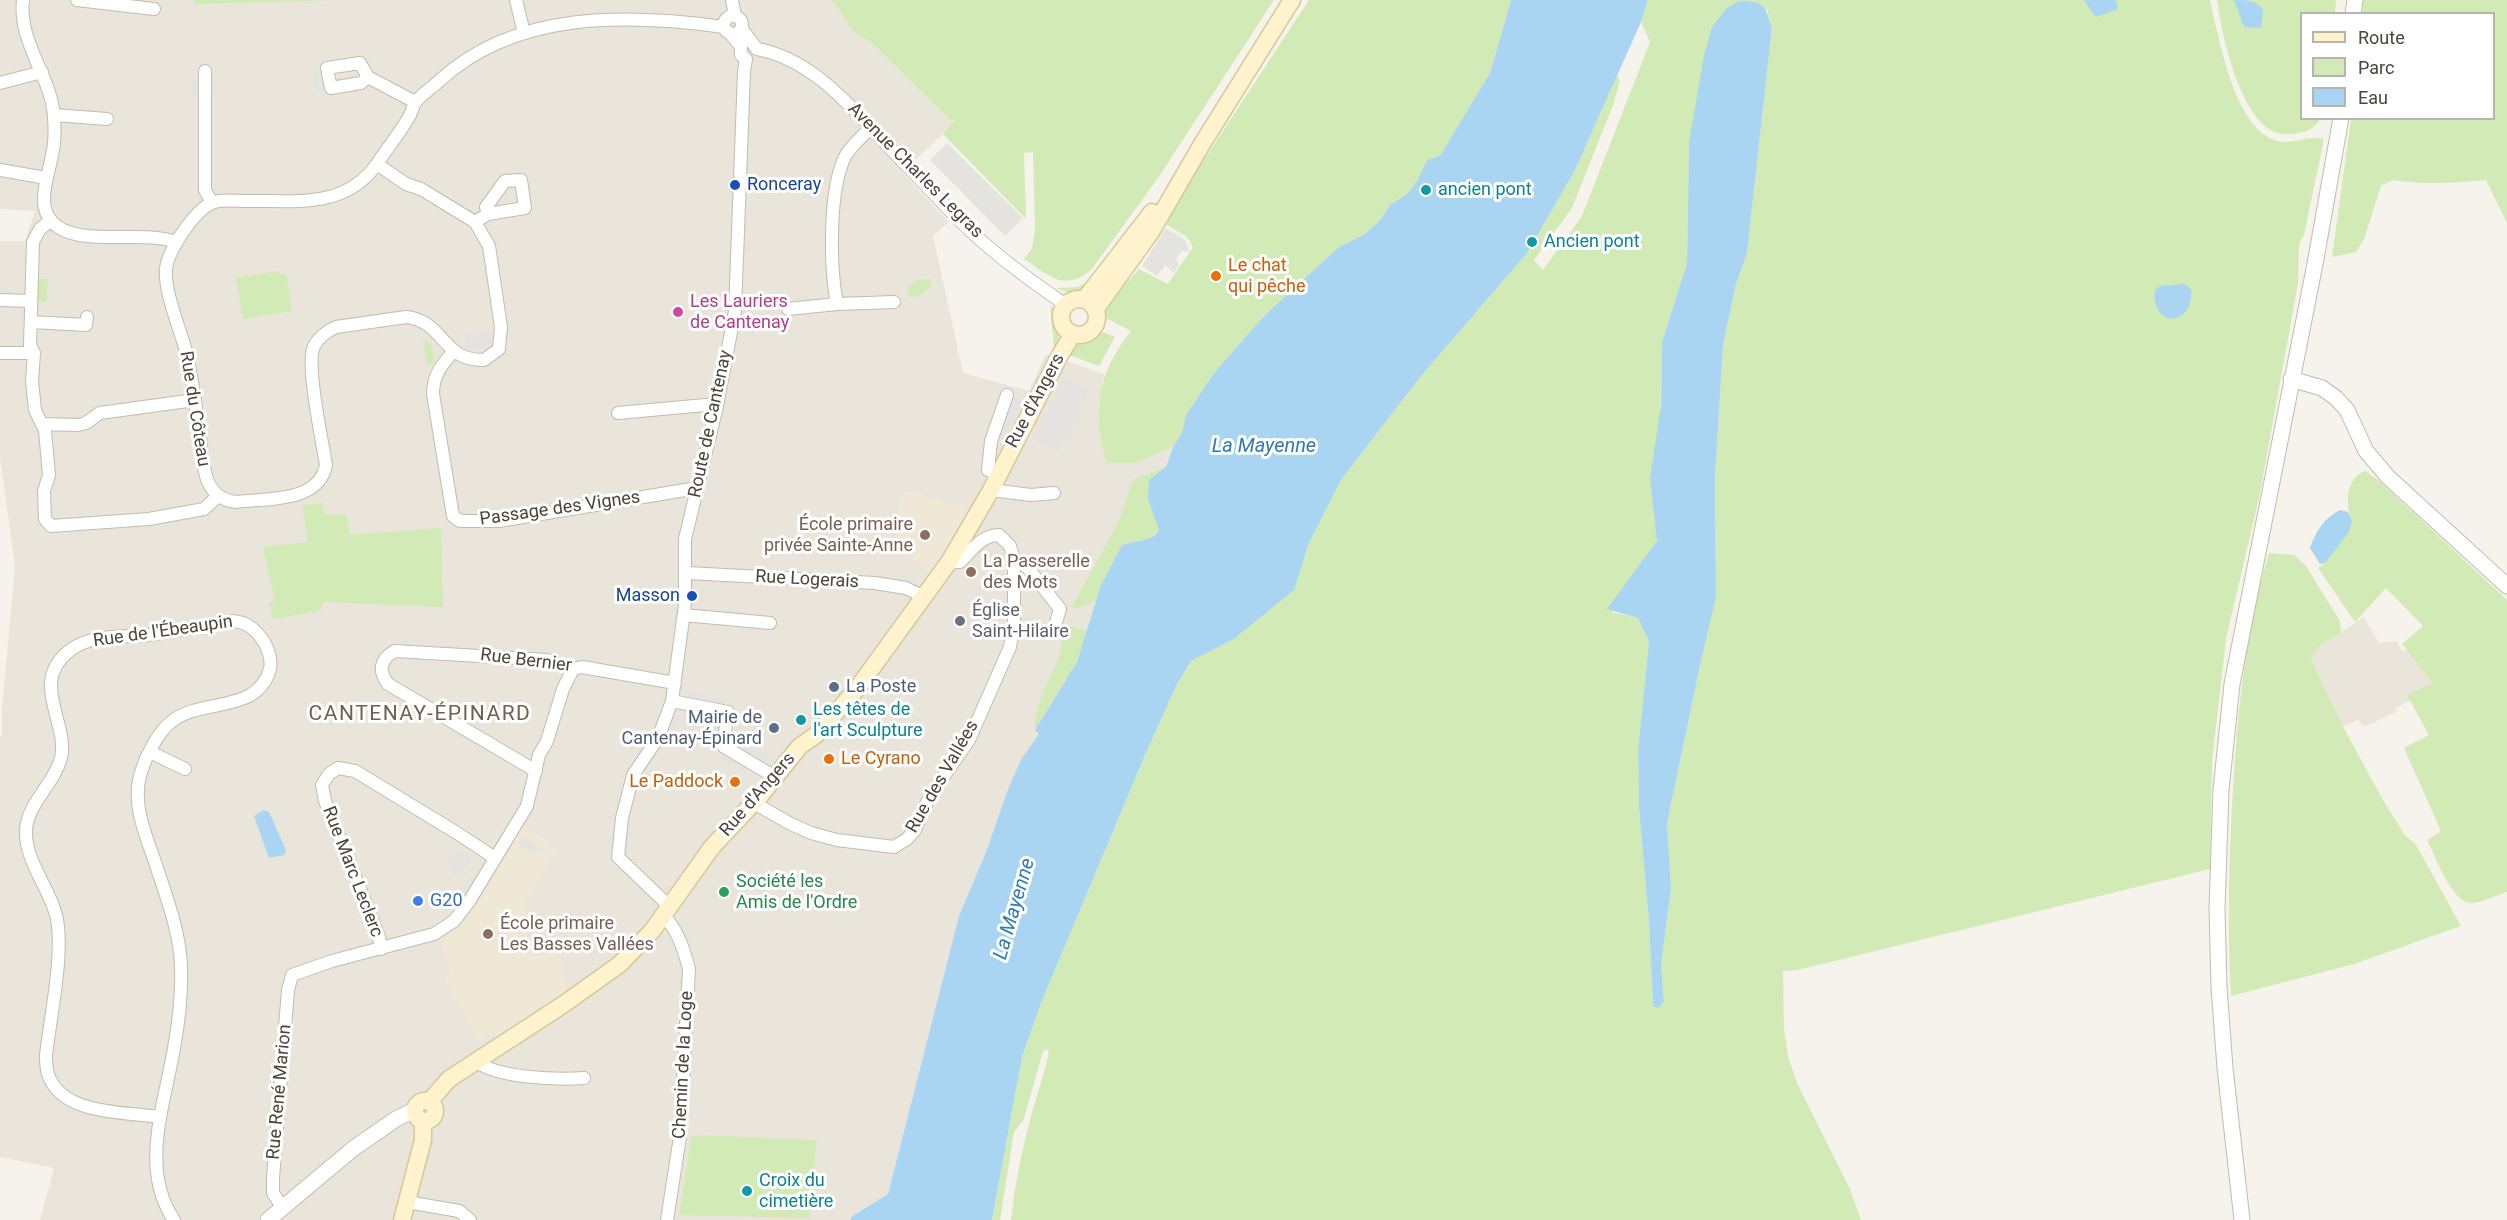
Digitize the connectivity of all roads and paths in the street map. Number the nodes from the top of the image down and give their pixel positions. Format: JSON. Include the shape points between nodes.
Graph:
{"nodes":[{"id":1,"x":23,"y":0,"type":"edge"},
{"id":2,"x":77,"y":0,"type":"edge"},
{"id":3,"x":516,"y":0,"type":"edge"},
{"id":4,"x":732,"y":0,"type":"edge"},
{"id":5,"x":1292,"y":0,"type":"edge"},
{"id":6,"x":154,"y":9,"type":"dead end"},
{"id":7,"x":732,"y":29,"type":"junction"},
{"id":8,"x":524,"y":33,"type":"junction"},
{"id":9,"x":749,"y":49,"type":"junction"},
{"id":10,"x":205,"y":71,"type":"dead end"},
{"id":11,"x":42,"y":72,"type":"junction"},
{"id":12,"x":368,"y":77,"type":"dead end"},
{"id":13,"x":0,"y":83,"type":"edge"},
{"id":14,"x":415,"y":102,"type":"junction"},
{"id":15,"x":54,"y":116,"type":"junction"},
{"id":16,"x":107,"y":119,"type":"dead end"},
{"id":17,"x":2341,"y":120,"type":"edge"},
{"id":18,"x":871,"y":127,"type":"junction"},
{"id":19,"x":377,"y":164,"type":"junction"},
{"id":20,"x":0,"y":170,"type":"edge"},
{"id":21,"x":46,"y":178,"type":"junction"},
{"id":22,"x":212,"y":203,"type":"junction"},
{"id":23,"x":488,"y":213,"type":"dead end"},
{"id":24,"x":51,"y":220,"type":"junction"},
{"id":25,"x":475,"y":222,"type":"junction"},
{"id":26,"x":176,"y":242,"type":"junction"},
{"id":27,"x":0,"y":300,"type":"edge"},
{"id":28,"x":30,"y":301,"type":"junction"},
{"id":29,"x":894,"y":302,"type":"dead end"},
{"id":30,"x":837,"y":304,"type":"junction"},
{"id":31,"x":1066,"y":305,"type":"junction"},
{"id":32,"x":1089,"y":305,"type":"junction"},
{"id":33,"x":788,"y":309,"type":"dead end"},
{"id":34,"x":87,"y":317,"type":"dead end"},
{"id":35,"x":31,"y":322,"type":"junction"},
{"id":36,"x":1073,"y":334,"type":"junction"},
{"id":37,"x":453,"y":352,"type":"junction"},
{"id":38,"x":0,"y":353,"type":"edge"},
{"id":39,"x":34,"y":353,"type":"junction"},
{"id":40,"x":2291,"y":379,"type":"junction"},
{"id":41,"x":1007,"y":395,"type":"dead end"},
{"id":42,"x":195,"y":400,"type":"junction"},
{"id":43,"x":717,"y":406,"type":"junction"},
{"id":44,"x":618,"y":413,"type":"dead end"},
{"id":45,"x":42,"y":424,"type":"junction"},
{"id":46,"x":998,"y":474,"type":"junction"},
{"id":47,"x":697,"y":488,"type":"junction"},
{"id":48,"x":991,"y":490,"type":"junction"},
{"id":49,"x":1053,"y":493,"type":"dead end"},
{"id":50,"x":218,"y":496,"type":"junction"},
{"id":51,"x":1014,"y":558,"type":"junction"},
{"id":52,"x":949,"y":562,"type":"junction"},
{"id":53,"x":687,"y":573,"type":"junction"},
{"id":54,"x":2507,"y":586,"type":"edge"},
{"id":55,"x":924,"y":597,"type":"junction"},
{"id":56,"x":684,"y":615,"type":"junction"},
{"id":57,"x":770,"y":623,"type":"dead end"},
{"id":58,"x":1054,"y":628,"type":"dead end"},
{"id":59,"x":573,"y":669,"type":"junction"},
{"id":60,"x":675,"y":683,"type":"junction"},
{"id":61,"x":672,"y":700,"type":"junction"},
{"id":62,"x":658,"y":738,"type":"joint"},
{"id":63,"x":150,"y":752,"type":"junction"},
{"id":64,"x":185,"y":769,"type":"dead end"},
{"id":65,"x":536,"y":771,"type":"junction"},
{"id":66,"x":775,"y":777,"type":"junction"},
{"id":67,"x":754,"y":803,"type":"junction"},
{"id":68,"x":495,"y":858,"type":"junction"},
{"id":69,"x":666,"y":911,"type":"junction"},
{"id":70,"x":381,"y":949,"type":"junction"},
{"id":71,"x":476,"y":1061,"type":"junction"},
{"id":72,"x":584,"y":1078,"type":"dead end"},
{"id":73,"x":419,"y":1116,"type":"junction"},
{"id":74,"x":159,"y":1117,"type":"junction"},
{"id":75,"x":407,"y":1202,"type":"junction"},
{"id":76,"x":282,"y":1207,"type":"junction"},
{"id":77,"x":174,"y":1220,"type":"edge"},
{"id":78,"x":268,"y":1220,"type":"edge"},
{"id":79,"x":402,"y":1220,"type":"edge"},
{"id":80,"x":470,"y":1220,"type":"edge"},
{"id":81,"x":667,"y":1220,"type":"edge"},
{"id":82,"x":2242,"y":1220,"type":"edge"}],
"edges":[{"from":1,"to":11,"type":"street","via":[[26,41]]},
{"from":2,"to":6,"type":"street"},
{"from":3,"to":8,"type":"street"},
{"from":4,"to":7,"type":"street","via":[[735,16],[740,20]]},
{"from":5,"to":32,"type":"main road","via":[[1151,232]]},
{"from":7,"to":8,"type":"street","via":[[636,19],[543,27]]},
{"from":7,"to":9,"type":"street"},
{"from":8,"to":14,"type":"street","via":[[504,38],[463,61]]},
{"from":9,"to":18,"type":"street","name":"Avenue Charles Legras","via":[[772,51],[811,73]]},
{"from":9,"to":43,"type":"street","name":"Route de Cantenay","via":[[744,72],[735,311]]},
{"from":10,"to":22,"type":"street","via":[[205,190]]},
{"from":11,"to":13,"type":"street"},
{"from":11,"to":15,"type":"street"},
{"from":12,"to":14,"type":"street"},
{"from":14,"to":19,"type":"street"},
{"from":15,"to":16,"type":"street"},
{"from":15,"to":21,"type":"street","via":[[54,146]]},
{"from":17,"to":40,"type":"street"},
{"from":18,"to":30,"type":"street","via":[[847,153],[840,175],[832,228]]},
{"from":18,"to":31,"type":"street","name":"Avenue Charles Legras","via":[[961,222]]},
{"from":19,"to":22,"type":"street","via":[[357,186],[330,197]]},
{"from":19,"to":25,"type":"street"},
{"from":20,"to":21,"type":"street","via":[[18,169]]},
{"from":21,"to":24,"type":"street","via":[[43,199]]},
{"from":22,"to":26,"type":"street","name":"Rue du Côteau","via":[[185,227]]},
{"from":23,"to":25,"type":"street"},
{"from":24,"to":26,"type":"street","via":[[72,234]]},
{"from":24,"to":28,"type":"street","via":[[33,242]]},
{"from":25,"to":37,"type":"street","via":[[489,246],[501,343],[484,360]]},
{"from":26,"to":42,"type":"street","name":"Rue du Côteau","via":[[166,268]]},
{"from":27,"to":28,"type":"street"},
{"from":28,"to":35,"type":"street"},
{"from":29,"to":30,"type":"street"},
{"from":30,"to":33,"type":"street"},
{"from":31,"to":32,"type":"main road","via":[[1076,300]]},
{"from":31,"to":36,"type":"main road","via":[[1061,322]]},
{"from":32,"to":36,"type":"main road","via":[[1096,315],[1093,328],[1085,334]]},
{"from":34,"to":35,"type":"street","via":[[86,325]]},
{"from":35,"to":39,"type":"street","via":[[30,345]]},
{"from":36,"to":46,"type":"main road","name":"Rue d'Angers"},
{"from":37,"to":47,"type":"street","name":"Passage des Vignes","via":[[437,371],[433,394],[453,516],[460,521],[498,521]]},
{"from":37,"to":50,"type":"street","via":[[432,328],[417,318],[330,330],[314,348],[312,365],[326,465],[321,480],[301,494],[236,502]]},
{"from":38,"to":39,"type":"street"},
{"from":39,"to":45,"type":"street","via":[[35,410]]},
{"from":40,"to":54,"type":"street","via":[[2322,388],[2336,398],[2347,410],[2366,451],[2388,477]]},
{"from":40,"to":82,"type":"street","via":[[2232,684],[2221,790],[2219,987]]},
{"from":41,"to":46,"type":"street","via":[[992,441],[988,470]]},
{"from":42,"to":45,"type":"street","via":[[100,414],[78,425]]},
{"from":42,"to":50,"type":"street","name":"Rue du Côteau","via":[[207,485]]},
{"from":43,"to":44,"type":"street"},
{"from":43,"to":47,"type":"street","name":"Route de Cantenay"},
{"from":45,"to":50,"type":"street","via":[[49,475],[44,491],[45,519],[51,526],[157,518],[204,509]]},
{"from":46,"to":48,"type":"main road","name":"Rue d'Angers"},
{"from":47,"to":53,"type":"street","name":"Route de Cantenay","via":[[685,539]]},
{"from":48,"to":49,"type":"street","via":[[1031,495]]},
{"from":48,"to":52,"type":"main road","name":"Rue d'Angers"},
{"from":51,"to":52,"type":"street","via":[[1010,546],[999,535],[990,535],[960,562]]},
{"from":51,"to":58,"type":"street","via":[[1028,568],[1060,609]]},
{"from":51,"to":67,"type":"street","name":"Rue des Vallées","via":[[1014,622],[1004,663],[969,740],[907,839],[894,847],[837,840],[811,833]]},
{"from":52,"to":55,"type":"main road","name":"Rue d'Angers"},
{"from":53,"to":55,"type":"street","name":"Rue Logerais","via":[[875,583],[906,588]]},
{"from":53,"to":56,"type":"street","name":"Route de Cantenay"},
{"from":55,"to":66,"type":"main road","name":"Rue d'Angers","via":[[856,690]]},
{"from":56,"to":57,"type":"street"},
{"from":56,"to":60,"type":"street","name":"Route de Cantenay"},
{"from":59,"to":60,"type":"street","name":"Rue Bernier","via":[[582,667]]},
{"from":59,"to":65,"type":"street"},
{"from":59,"to":65,"type":"street","name":"Rue Bernier","via":[[547,660],[395,651],[382,664],[388,684]]},
{"from":60,"to":61,"type":"street","name":"Route de Cantenay"},
{"from":61,"to":62,"type":"street","name":"Route de Cantenay"},
{"from":61,"to":66,"type":"street","via":[[728,712],[723,746]]},
{"from":62,"to":69,"type":"street","name":"Chemin de la Loge","via":[[633,775],[622,818],[618,857]]},
{"from":63,"to":64,"type":"street"},
{"from":63,"to":74,"type":"street","name":"Rue de l'Ébeaupin","via":[[141,772],[138,811],[181,964],[174,1047]]},
{"from":63,"to":74,"type":"street","name":"Rue de l'Ébeaupin","via":[[164,729],[180,716],[247,698],[260,689],[271,664],[266,645],[257,632],[233,621],[148,635],[95,638],[67,653],[52,677],[50,695],[61,757],[29,812],[26,830],[27,846],[56,915],[60,936],[47,1073],[68,1100],[84,1107]]},
{"from":65,"to":68,"type":"street","via":[[527,806]]},
{"from":66,"to":67,"type":"main road","name":"Rue d'Angers"},
{"from":67,"to":69,"type":"main road","name":"Rue d'Angers","via":[[712,848]]},
{"from":68,"to":70,"type":"street","via":[[454,921],[434,934]]},
{"from":68,"to":70,"type":"street","name":"Rue Marc Leclerc","via":[[356,771],[338,768],[329,774],[322,785],[325,801]]},
{"from":69,"to":71,"type":"main road","name":"Rue d'Angers","via":[[620,964],[596,983]]},
{"from":69,"to":81,"type":"street","name":"Chemin de la Loge","via":[[683,945],[689,969],[680,1137]]},
{"from":70,"to":76,"type":"street","name":"Rue René Marion","via":[[292,975],[273,1178],[273,1193]]},
{"from":71,"to":72,"type":"street","via":[[484,1068],[513,1073]]},
{"from":71,"to":73,"type":"main road","name":"Rue d'Angers","via":[[449,1079],[429,1102],[435,1114],[430,1120]]},
{"from":73,"to":75,"type":"main road","via":[[423,1140]]},
{"from":73,"to":76,"type":"street","via":[[396,1119]]},
{"from":74,"to":77,"type":"street","name":"Rue de l'Ébeaupin","via":[[159,1190]]},
{"from":75,"to":79,"type":"main road"},
{"from":75,"to":80,"type":"street","via":[[459,1212]]},
{"from":76,"to":78,"type":"street"}]}
